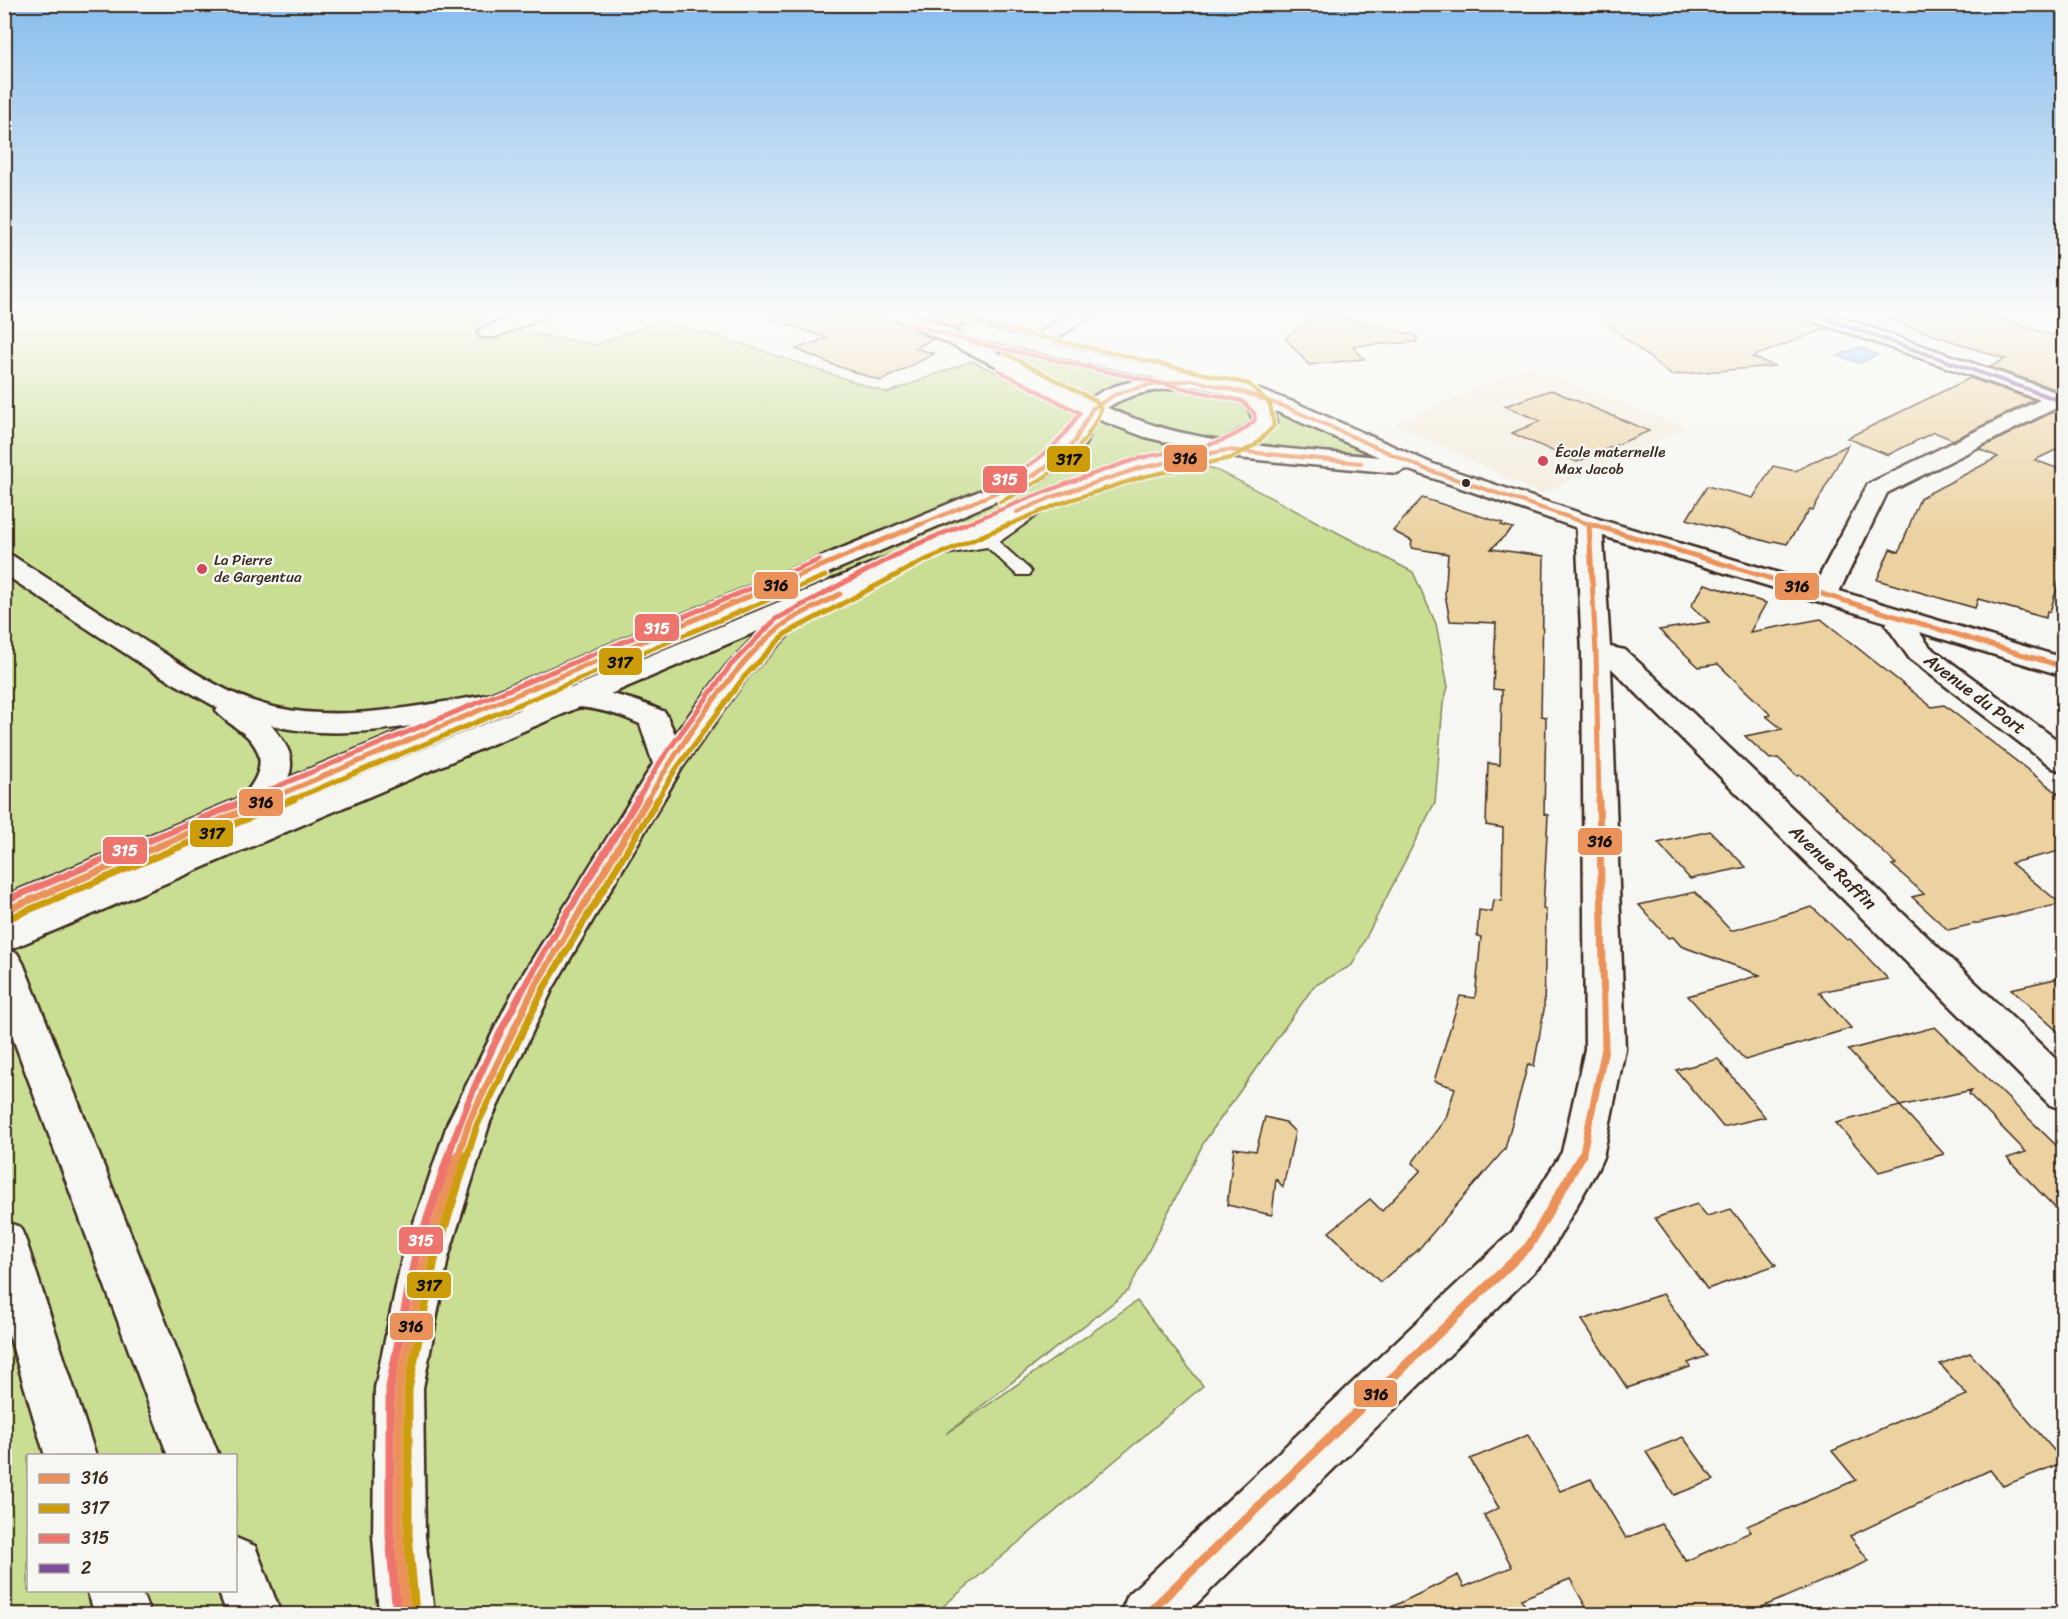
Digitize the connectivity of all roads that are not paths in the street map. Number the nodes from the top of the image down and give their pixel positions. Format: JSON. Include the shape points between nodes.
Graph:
{"nodes":[{"id":1,"x":1055,"y":390,"type":"edge"},
{"id":2,"x":1132,"y":390,"type":"edge"},
{"id":3,"x":1232,"y":390,"type":"edge"},
{"id":4,"x":2030,"y":390,"type":"edge"},
{"id":5,"x":1246,"y":393,"type":"junction"},
{"id":6,"x":2060,"y":400,"type":"edge"},
{"id":7,"x":1092,"y":409,"type":"junction"},
{"id":8,"x":1227,"y":450,"type":"junction"},
{"id":9,"x":1425,"y":469,"type":"junction"},
{"id":10,"x":1055,"y":496,"type":"junction"},
{"id":11,"x":1588,"y":524,"type":"junction"},
{"id":12,"x":990,"y":542,"type":"junction"},
{"id":13,"x":917,"y":554,"type":"junction"},
{"id":14,"x":4,"y":562,"type":"edge"},
{"id":15,"x":1023,"y":572,"type":"dead end"},
{"id":16,"x":1824,"y":594,"type":"junction"},
{"id":17,"x":1902,"y":619,"type":"junction"},
{"id":18,"x":1596,"y":653,"type":"junction"},
{"id":19,"x":2064,"y":667,"type":"edge"},
{"id":20,"x":195,"y":686,"type":"junction"},
{"id":21,"x":575,"y":695,"type":"junction"},
{"id":22,"x":501,"y":702,"type":"junction"},
{"id":23,"x":2064,"y":761,"type":"edge"},
{"id":24,"x":669,"y":764,"type":"junction"},
{"id":25,"x":257,"y":803,"type":"junction"},
{"id":26,"x":182,"y":863,"type":"junction"},
{"id":27,"x":4,"y":910,"type":"edge"},
{"id":28,"x":4,"y":939,"type":"edge"},
{"id":29,"x":11,"y":979,"type":"edge"},
{"id":30,"x":2064,"y":1093,"type":"edge"},
{"id":31,"x":4,"y":1241,"type":"edge"},
{"id":32,"x":70,"y":1454,"type":"edge"},
{"id":33,"x":194,"y":1454,"type":"edge"},
{"id":34,"x":237,"y":1568,"type":"edge"},
{"id":35,"x":115,"y":1592,"type":"edge"},
{"id":36,"x":122,"y":1614,"type":"edge"},
{"id":37,"x":255,"y":1614,"type":"edge"},
{"id":38,"x":406,"y":1614,"type":"edge"},
{"id":39,"x":1147,"y":1614,"type":"edge"}],
"edges":[{"from":1,"to":7,"type":"main road"},
{"from":2,"to":7,"type":"main road"},
{"from":3,"to":5,"type":"main road"},
{"from":4,"to":6,"type":"main road"},
{"from":5,"to":8,"type":"main road","via":[[1262,408],[1265,423]]},
{"from":5,"to":9,"type":"main road"},
{"from":6,"to":16,"type":"main road","via":[[1877,489]]},
{"from":7,"to":8,"type":"main road","via":[[1153,432]]},
{"from":7,"to":22,"type":"main road","via":[[1075,441],[1057,460],[1026,480]]},
{"from":8,"to":9,"type":"main road"},
{"from":8,"to":10,"type":"main road","via":[[1140,468]]},
{"from":9,"to":11,"type":"main road"},
{"from":10,"to":12,"type":"lane"},
{"from":10,"to":13,"type":"main road"},
{"from":11,"to":16,"type":"main road"},
{"from":11,"to":18,"type":"main road"},
{"from":12,"to":13,"type":"lane"},
{"from":12,"to":15,"type":"lane"},
{"from":13,"to":21,"type":"main road"},
{"from":13,"to":24,"type":"main road","via":[[780,627],[737,671]]},
{"from":14,"to":20,"type":"main road"},
{"from":16,"to":17,"type":"main road"},
{"from":17,"to":19,"type":"main road"},
{"from":17,"to":23,"type":"main road","name":"Avenue du Port","via":[[1900,626],[1920,653]]},
{"from":18,"to":30,"type":"main road","name":"Avenue Raffin","via":[[1615,656],[1646,684]]},
{"from":18,"to":39,"type":"main road","via":[[1605,1049],[1582,1156],[1529,1246]]},
{"from":20,"to":22,"type":"main road","via":[[245,708],[281,718],[338,721]]},
{"from":20,"to":25,"type":"main road","via":[[260,730],[273,750],[275,774]]},
{"from":21,"to":22,"type":"main road"},
{"from":21,"to":24,"type":"main road","via":[[623,703],[654,719]]},
{"from":21,"to":26,"type":"main road"},
{"from":22,"to":25,"type":"main road"},
{"from":24,"to":38,"type":"main road","via":[[536,984],[469,1122],[424,1258],[399,1388],[399,1536]]},
{"from":25,"to":26,"type":"main road"},
{"from":25,"to":27,"type":"main road"},
{"from":26,"to":28,"type":"main road"},
{"from":29,"to":33,"type":"main road"},
{"from":31,"to":32,"type":"main road"},
{"from":34,"to":37,"type":"main road"},
{"from":35,"to":36,"type":"main road"}]}
